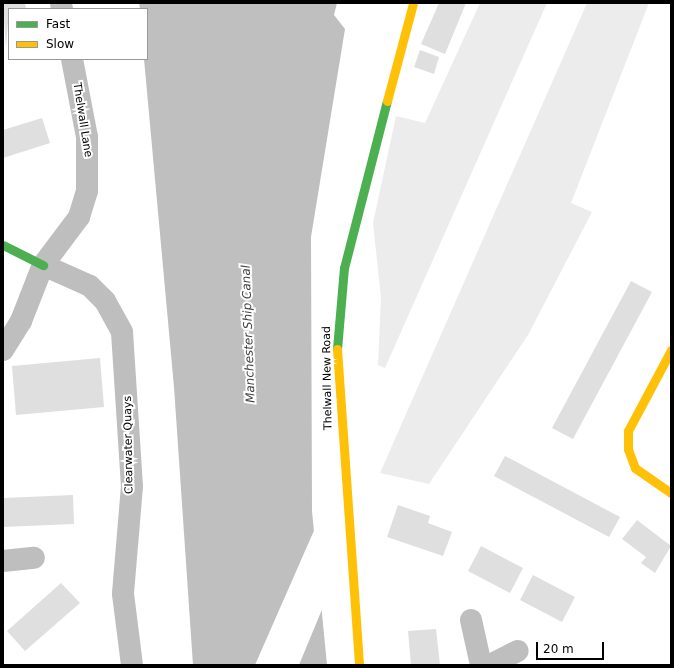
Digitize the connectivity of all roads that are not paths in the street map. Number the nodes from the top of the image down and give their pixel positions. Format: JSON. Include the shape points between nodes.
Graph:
{"nodes":[{"id":1,"x":413,"y":3,"type":"edge"},
{"id":2,"x":72,"y":60,"type":"edge"},
{"id":3,"x":3,"y":245,"type":"edge"},
{"id":4,"x":44,"y":265,"type":"junction"},
{"id":5,"x":3,"y":350,"type":"edge"},
{"id":6,"x":671,"y":350,"type":"edge"},
{"id":7,"x":671,"y":493,"type":"edge"},
{"id":8,"x":34,"y":558,"type":"dead end"},
{"id":9,"x":3,"y":561,"type":"edge"},
{"id":10,"x":471,"y":620,"type":"dead end"},
{"id":11,"x":518,"y":651,"type":"dead end"},
{"id":12,"x":132,"y":665,"type":"edge"},
{"id":13,"x":359,"y":665,"type":"edge"},
{"id":14,"x":481,"y":665,"type":"edge"},
{"id":15,"x":490,"y":665,"type":"edge"}],
"edges":[{"from":1,"to":13,"type":"main road","name":"Thelwall New Road","via":[[344,268],[337,334],[338,397]]},
{"from":2,"to":4,"type":"street","name":"Thelwall Lane","via":[[87,138],[87,191],[70,233]]},
{"from":3,"to":4,"type":"main road"},
{"from":4,"to":5,"type":"street","name":"Thelwall Lane","via":[[21,321]]},
{"from":4,"to":12,"type":"street","name":"Clearwater Quays","via":[[90,286],[105,301],[122,332],[132,486],[123,594]]},
{"from":6,"to":7,"type":"main road","via":[[628,430],[628,449],[635,468]]},
{"from":8,"to":9,"type":"street"},
{"from":10,"to":14,"type":"street"},
{"from":11,"to":15,"type":"street"}]}
